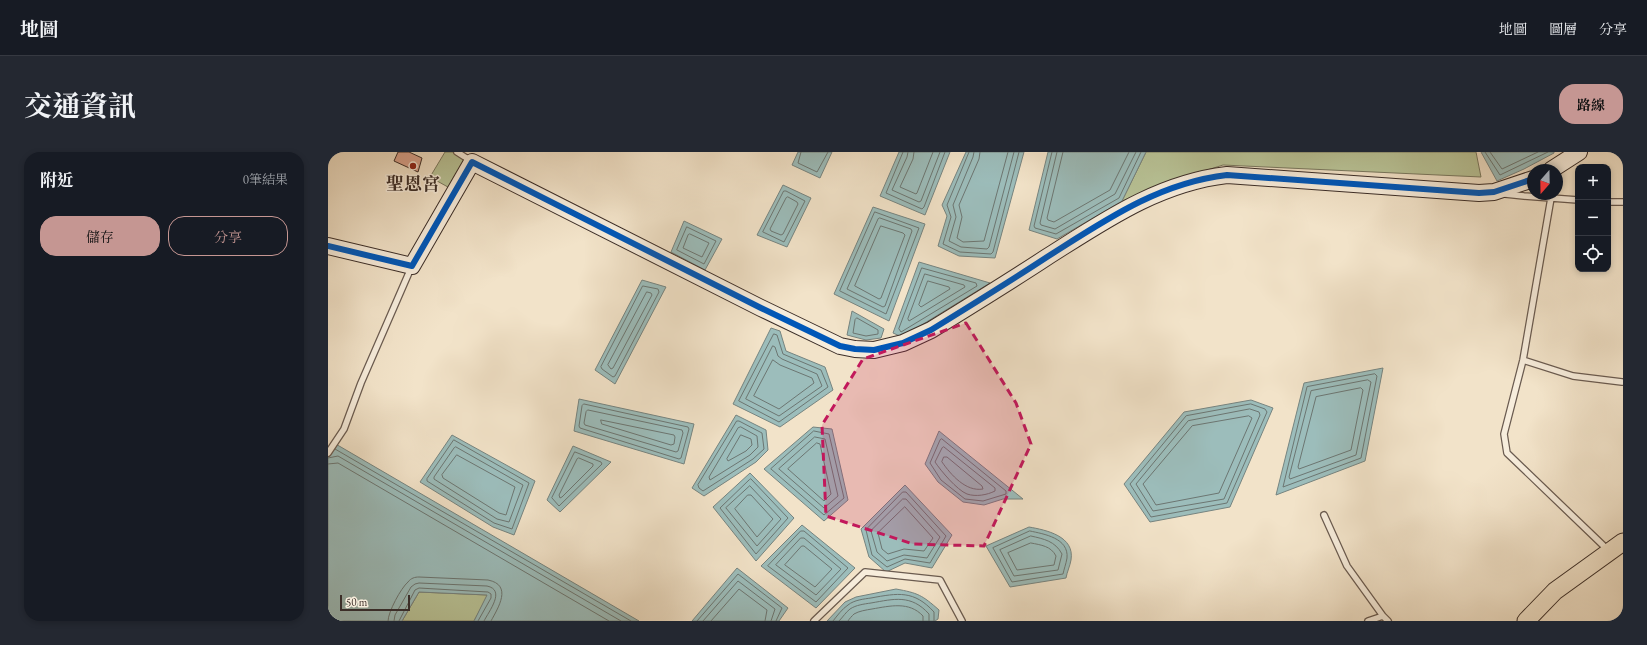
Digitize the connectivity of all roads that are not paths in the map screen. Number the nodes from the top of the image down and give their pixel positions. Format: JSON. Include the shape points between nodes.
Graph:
{"nodes":[{"id":1,"x":457,"y":152,"type":"edge"},
{"id":2,"x":1578,"y":152,"type":"edge"},
{"id":3,"x":475,"y":157,"type":"edge"},
{"id":4,"x":1560,"y":164,"type":"edge"},
{"id":5,"x":1527,"y":181,"type":"edge"},
{"id":6,"x":1494,"y":192,"type":"junction"},
{"id":7,"x":1527,"y":196,"type":"edge"},
{"id":8,"x":1563,"y":199,"type":"edge"},
{"id":9,"x":1551,"y":200,"type":"edge"},
{"id":10,"x":1575,"y":200,"type":"edge"},
{"id":11,"x":1611,"y":202,"type":"edge"},
{"id":12,"x":1623,"y":202,"type":"edge"},
{"id":13,"x":328,"y":246,"type":"edge"},
{"id":14,"x":412,"y":266,"type":"junction"},
{"id":15,"x":1523,"y":360,"type":"junction"},
{"id":16,"x":1622,"y":382,"type":"dead end"},
{"id":17,"x":328,"y":453,"type":"edge"},
{"id":18,"x":1324,"y":515,"type":"dead end"},
{"id":19,"x":1623,"y":542,"type":"edge"},
{"id":20,"x":1609,"y":551,"type":"junction"},
{"id":21,"x":1383,"y":616,"type":"junction"},
{"id":22,"x":814,"y":621,"type":"edge"},
{"id":23,"x":962,"y":621,"type":"edge"},
{"id":24,"x":1368,"y":621,"type":"edge"},
{"id":25,"x":1388,"y":621,"type":"edge"},
{"id":26,"x":1526,"y":621,"type":"edge"}],
"edges":[{"from":1,"to":3,"type":"lane"},
{"from":2,"to":4,"type":"street"},
{"from":3,"to":6,"type":"street","via":[[761,308],[840,346],[874,350],[903,343],[931,330],[1137,202],[1175,187],[1208,178],[1227,175],[1408,189]]},
{"from":3,"to":14,"type":"street"},
{"from":5,"to":6,"type":"street"},
{"from":6,"to":7,"type":"lane"},
{"from":8,"to":10,"type":"lane"},
{"from":9,"to":15,"type":"lane"},
{"from":11,"to":12,"type":"lane"},
{"from":13,"to":14,"type":"street"},
{"from":14,"to":17,"type":"lane","via":[[361,383],[344,429]]},
{"from":15,"to":16,"type":"lane","via":[[1573,376]]},
{"from":15,"to":20,"type":"lane","via":[[1504,434],[1507,453]]},
{"from":18,"to":21,"type":"lane","via":[[1347,566]]},
{"from":19,"to":20,"type":"main road"},
{"from":20,"to":26,"type":"main road","via":[[1555,590]]},
{"from":21,"to":24,"type":"lane"},
{"from":21,"to":25,"type":"lane"},
{"from":22,"to":23,"type":"lane","via":[[865,572],[940,580]]}]}
